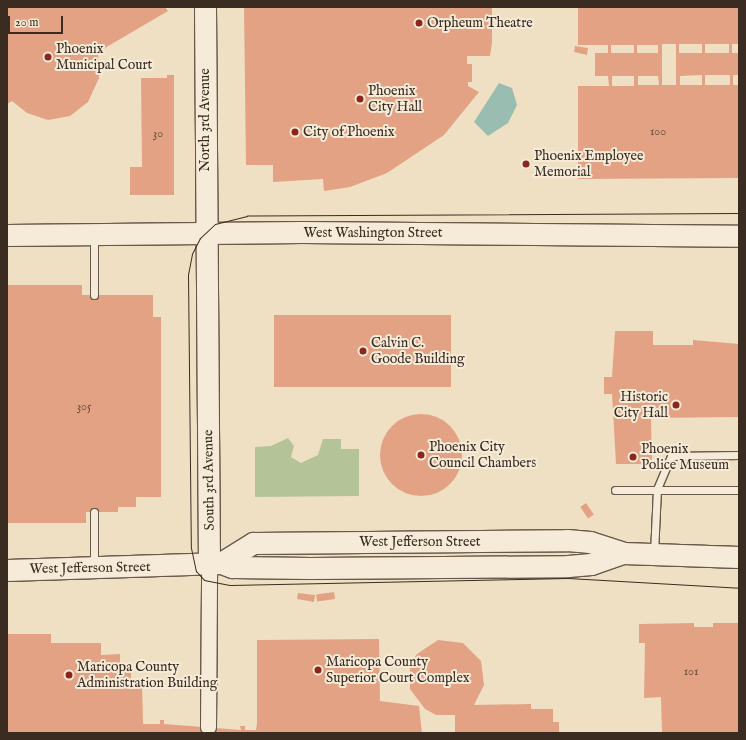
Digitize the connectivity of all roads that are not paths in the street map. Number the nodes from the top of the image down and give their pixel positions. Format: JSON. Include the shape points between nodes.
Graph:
{"nodes":[{"id":1,"x":205,"y":7,"type":"edge"},
{"id":2,"x":206,"y":233,"type":"junction"},
{"id":3,"x":94,"y":234,"type":"junction"},
{"id":4,"x":7,"y":235,"type":"edge"},
{"id":5,"x":739,"y":236,"type":"edge"},
{"id":6,"x":94,"y":295,"type":"dead end"},
{"id":7,"x":739,"y":455,"type":"edge"},
{"id":8,"x":657,"y":489,"type":"junction"},
{"id":9,"x":615,"y":490,"type":"dead end"},
{"id":10,"x":739,"y":490,"type":"edge"},
{"id":11,"x":94,"y":512,"type":"dead end"},
{"id":12,"x":654,"y":555,"type":"junction"},
{"id":13,"x":739,"y":557,"type":"edge"},
{"id":14,"x":215,"y":564,"type":"junction"},
{"id":15,"x":94,"y":568,"type":"junction"},
{"id":16,"x":7,"y":570,"type":"edge"},
{"id":17,"x":208,"y":727,"type":"dead end"}],
"edges":[{"from":1,"to":2,"type":"main road","name":"North 3rd Avenue"},
{"from":2,"to":3,"type":"main road","name":"West Washington Street"},
{"from":2,"to":5,"type":"main road","name":"West Washington Street"},
{"from":2,"to":14,"type":"main road","name":"South 3rd Avenue"},
{"from":3,"to":4,"type":"main road","name":"West Washington Street"},
{"from":3,"to":6,"type":"lane"},
{"from":7,"to":8,"type":"lane","via":[[671,456]]},
{"from":8,"to":9,"type":"lane"},
{"from":8,"to":10,"type":"lane"},
{"from":8,"to":12,"type":"lane"},
{"from":11,"to":15,"type":"lane"},
{"from":12,"to":13,"type":"main road","name":"West Jefferson Street"},
{"from":12,"to":14,"type":"main road","name":"West Jefferson Street","via":[[623,553],[591,564],[568,566],[310,568],[232,567]]},
{"from":14,"to":15,"type":"main road","name":"West Jefferson Street"},
{"from":14,"to":17,"type":"street","name":"South 3rd Avenue"},
{"from":15,"to":16,"type":"main road","name":"West Jefferson Street"}]}
